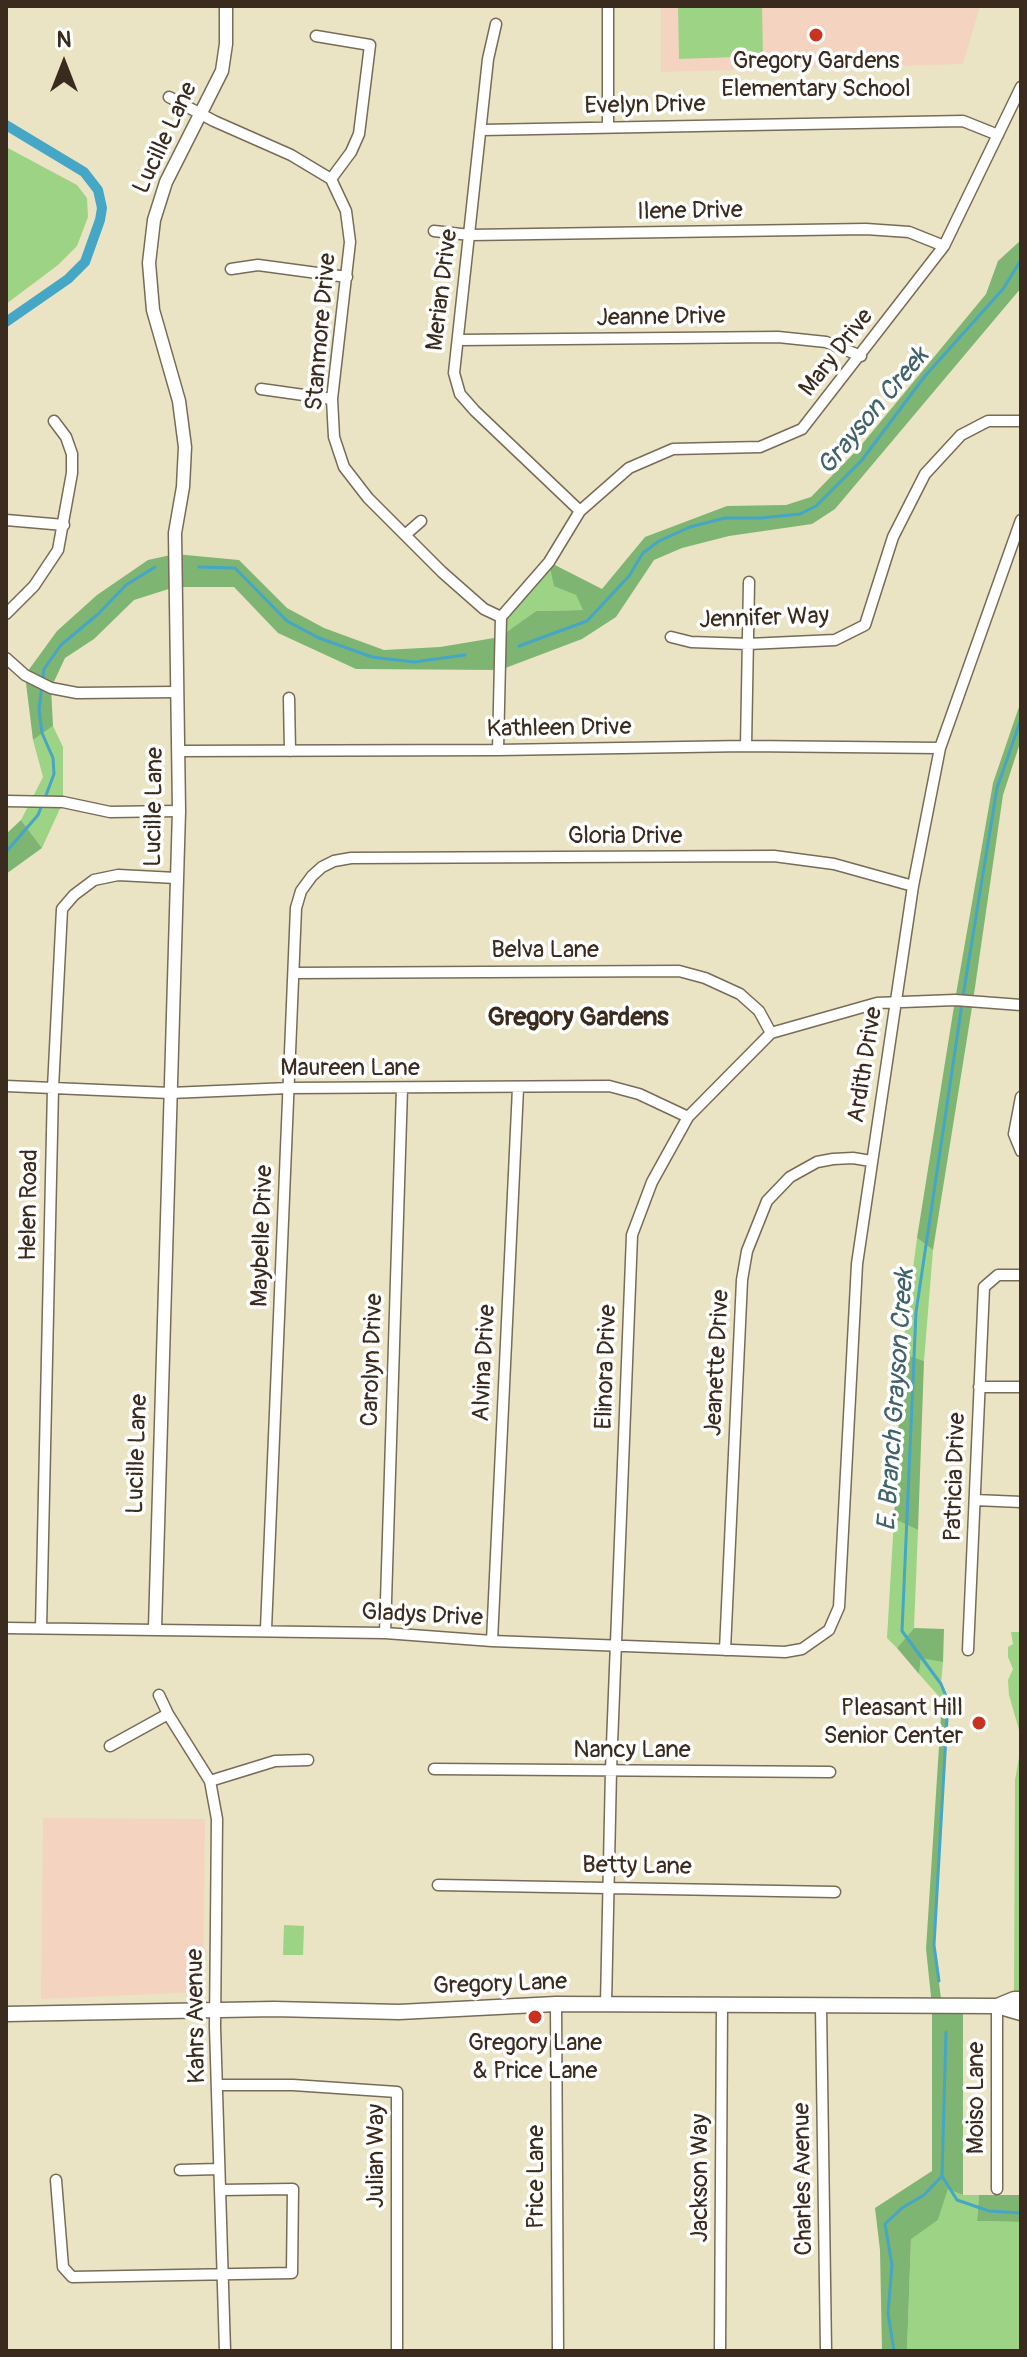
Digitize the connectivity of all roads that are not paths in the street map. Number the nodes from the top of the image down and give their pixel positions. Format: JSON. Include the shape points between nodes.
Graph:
{"nodes":[{"id":1,"x":226,"y":6,"type":"edge"},
{"id":2,"x":608,"y":6,"type":"edge"},
{"id":3,"x":496,"y":24,"type":"dead end"},
{"id":4,"x":316,"y":36,"type":"dead end"},
{"id":5,"x":1021,"y":87,"type":"edge"},
{"id":6,"x":169,"y":97,"type":"dead end"},
{"id":7,"x":201,"y":113,"type":"junction"},
{"id":8,"x":608,"y":127,"type":"junction"},
{"id":9,"x":482,"y":130,"type":"junction"},
{"id":10,"x":998,"y":135,"type":"junction"},
{"id":11,"x":331,"y":179,"type":"junction"},
{"id":12,"x":434,"y":231,"type":"dead end"},
{"id":13,"x":470,"y":235,"type":"junction"},
{"id":14,"x":944,"y":246,"type":"junction"},
{"id":15,"x":231,"y":269,"type":"dead end"},
{"id":16,"x":347,"y":277,"type":"junction"},
{"id":17,"x":458,"y":340,"type":"junction"},
{"id":18,"x":861,"y":356,"type":"junction"},
{"id":19,"x":261,"y":389,"type":"dead end"},
{"id":20,"x":332,"y":399,"type":"junction"},
{"id":21,"x":54,"y":421,"type":"dead end"},
{"id":22,"x":1021,"y":421,"type":"edge"},
{"id":23,"x":580,"y":511,"type":"junction"},
{"id":24,"x":6,"y":520,"type":"edge"},
{"id":25,"x":1021,"y":520,"type":"edge"},
{"id":26,"x":421,"y":521,"type":"dead end"},
{"id":27,"x":64,"y":525,"type":"junction"},
{"id":28,"x":405,"y":535,"type":"junction"},
{"id":29,"x":749,"y":582,"type":"dead end"},
{"id":30,"x":6,"y":614,"type":"edge"},
{"id":31,"x":501,"y":617,"type":"junction"},
{"id":32,"x":671,"y":637,"type":"dead end"},
{"id":33,"x":748,"y":644,"type":"junction"},
{"id":34,"x":6,"y":658,"type":"edge"},
{"id":35,"x":176,"y":692,"type":"junction"},
{"id":36,"x":289,"y":698,"type":"dead end"},
{"id":37,"x":746,"y":746,"type":"junction"},
{"id":38,"x":940,"y":748,"type":"junction"},
{"id":39,"x":498,"y":750,"type":"junction"},
{"id":40,"x":178,"y":751,"type":"junction"},
{"id":41,"x":290,"y":751,"type":"junction"},
{"id":42,"x":6,"y":801,"type":"edge"},
{"id":43,"x":179,"y":811,"type":"junction"},
{"id":44,"x":334,"y":861,"type":"joint"},
{"id":45,"x":176,"y":878,"type":"junction"},
{"id":46,"x":913,"y":886,"type":"junction"},
{"id":47,"x":295,"y":973,"type":"junction"},
{"id":48,"x":896,"y":1001,"type":"junction"},
{"id":49,"x":1021,"y":1005,"type":"edge"},
{"id":50,"x":771,"y":1033,"type":"junction"},
{"id":51,"x":6,"y":1086,"type":"edge"},
{"id":52,"x":53,"y":1088,"type":"junction"},
{"id":53,"x":289,"y":1088,"type":"junction"},
{"id":54,"x":402,"y":1088,"type":"junction"},
{"id":55,"x":518,"y":1088,"type":"junction"},
{"id":56,"x":170,"y":1093,"type":"junction"},
{"id":57,"x":1021,"y":1097,"type":"edge"},
{"id":58,"x":688,"y":1117,"type":"junction"},
{"id":59,"x":1021,"y":1151,"type":"edge"},
{"id":60,"x":871,"y":1161,"type":"junction"},
{"id":61,"x":1021,"y":1275,"type":"edge"},
{"id":62,"x":979,"y":1387,"type":"junction"},
{"id":63,"x":1021,"y":1387,"type":"edge"},
{"id":64,"x":975,"y":1500,"type":"junction"},
{"id":65,"x":1021,"y":1502,"type":"edge"},
{"id":66,"x":6,"y":1628,"type":"edge"},
{"id":67,"x":41,"y":1628,"type":"junction"},
{"id":68,"x":155,"y":1628,"type":"junction"},
{"id":69,"x":266,"y":1629,"type":"junction"},
{"id":70,"x":829,"y":1630,"type":"joint"},
{"id":71,"x":385,"y":1633,"type":"junction"},
{"id":72,"x":492,"y":1641,"type":"junction"},
{"id":73,"x":615,"y":1644,"type":"junction"},
{"id":74,"x":725,"y":1650,"type":"junction"},
{"id":75,"x":968,"y":1650,"type":"dead end"},
{"id":76,"x":159,"y":1695,"type":"dead end"},
{"id":77,"x":168,"y":1714,"type":"junction"},
{"id":78,"x":110,"y":1746,"type":"dead end"},
{"id":79,"x":308,"y":1760,"type":"dead end"},
{"id":80,"x":434,"y":1769,"type":"dead end"},
{"id":81,"x":611,"y":1770,"type":"junction"},
{"id":82,"x":830,"y":1772,"type":"dead end"},
{"id":83,"x":210,"y":1781,"type":"junction"},
{"id":84,"x":438,"y":1885,"type":"dead end"},
{"id":85,"x":609,"y":1886,"type":"junction"},
{"id":86,"x":835,"y":1892,"type":"dead end"},
{"id":87,"x":1021,"y":1999,"type":"edge"},
{"id":88,"x":556,"y":2004,"type":"junction"},
{"id":89,"x":606,"y":2004,"type":"junction"},
{"id":90,"x":722,"y":2005,"type":"junction"},
{"id":91,"x":997,"y":2006,"type":"junction"},
{"id":92,"x":821,"y":2007,"type":"junction"},
{"id":93,"x":215,"y":2010,"type":"junction"},
{"id":94,"x":1021,"y":2013,"type":"edge"},
{"id":95,"x":6,"y":2014,"type":"edge"},
{"id":96,"x":217,"y":2085,"type":"junction"},
{"id":97,"x":219,"y":2169,"type":"junction"},
{"id":98,"x":180,"y":2170,"type":"dead end"},
{"id":99,"x":56,"y":2180,"type":"dead end"},
{"id":100,"x":997,"y":2189,"type":"dead end"},
{"id":101,"x":220,"y":2190,"type":"junction"},
{"id":102,"x":222,"y":2275,"type":"junction"},
{"id":103,"x":225,"y":2351,"type":"edge"},
{"id":104,"x":397,"y":2351,"type":"edge"},
{"id":105,"x":558,"y":2351,"type":"edge"},
{"id":106,"x":720,"y":2351,"type":"edge"},
{"id":107,"x":826,"y":2351,"type":"edge"}],
"edges":[{"from":1,"to":7,"type":"street","name":"Lucille Lane","via":[[222,71]]},
{"from":2,"to":8,"type":"street"},
{"from":3,"to":9,"type":"street","name":"Merian Drive"},
{"from":4,"to":11,"type":"street","via":[[370,45],[359,134]]},
{"from":5,"to":10,"type":"street","name":"Mary Drive"},
{"from":6,"to":7,"type":"street"},
{"from":7,"to":11,"type":"street"},
{"from":7,"to":35,"type":"street","name":"Lucille Lane","via":[[166,182],[149,263],[153,310],[179,401],[185,447],[175,533]]},
{"from":8,"to":9,"type":"street","name":"Evelyn Drive"},
{"from":8,"to":10,"type":"street","name":"Evelyn Drive","via":[[963,121]]},
{"from":9,"to":13,"type":"street","name":"Merian Drive"},
{"from":10,"to":14,"type":"street","name":"Mary Drive"},
{"from":11,"to":16,"type":"street","name":"Stanmore Drive","via":[[346,211]]},
{"from":12,"to":13,"type":"street","name":"Ilene Drive"},
{"from":13,"to":14,"type":"street","name":"Ilene Drive","via":[[866,229],[909,232]]},
{"from":13,"to":17,"type":"street","name":"Merian Drive"},
{"from":14,"to":18,"type":"street","name":"Mary Drive"},
{"from":15,"to":16,"type":"street","via":[[258,265]]},
{"from":16,"to":20,"type":"street","name":"Stanmore Drive"},
{"from":17,"to":18,"type":"street","name":"Jeanne Drive","via":[[778,337],[826,342]]},
{"from":17,"to":23,"type":"street","name":"Merian Drive","via":[[454,373],[460,394]]},
{"from":18,"to":23,"type":"street","name":"Mary Drive","via":[[802,429],[760,447],[673,449],[629,468]]},
{"from":19,"to":20,"type":"street"},
{"from":20,"to":28,"type":"street","name":"Stanmore Drive","via":[[334,437],[344,467]]},
{"from":21,"to":27,"type":"street","via":[[72,454]]},
{"from":22,"to":33,"type":"street","name":"Jennifer Way","via":[[988,421],[961,435],[925,474],[893,537],[865,625],[835,640]]},
{"from":23,"to":31,"type":"street","name":"Mary Drive","via":[[549,562]]},
{"from":24,"to":27,"type":"street"},
{"from":25,"to":38,"type":"street","name":"Ardith Drive"},
{"from":26,"to":28,"type":"street"},
{"from":27,"to":30,"type":"street","via":[[50,565]]},
{"from":28,"to":31,"type":"street","name":"Stanmore Drive","via":[[484,609]]},
{"from":29,"to":33,"type":"street"},
{"from":31,"to":39,"type":"street"},
{"from":32,"to":33,"type":"street","name":"Jennifer Way"},
{"from":33,"to":37,"type":"street"},
{"from":34,"to":35,"type":"street","via":[[51,688],[77,693]]},
{"from":35,"to":40,"type":"street","name":"Lucille Lane"},
{"from":36,"to":41,"type":"street"},
{"from":37,"to":38,"type":"street","name":"Kathleen Drive"},
{"from":37,"to":39,"type":"street","name":"Kathleen Drive"},
{"from":38,"to":46,"type":"street","name":"Ardith Drive"},
{"from":39,"to":41,"type":"street","name":"Kathleen Drive"},
{"from":40,"to":41,"type":"street","name":"Kathleen Drive"},
{"from":40,"to":43,"type":"street","name":"Lucille Lane"},
{"from":42,"to":43,"type":"street","via":[[63,802],[110,812]]},
{"from":43,"to":45,"type":"street","name":"Lucille Lane"},
{"from":44,"to":46,"type":"street","name":"Gloria Drive","via":[[774,856],[834,864]]},
{"from":44,"to":47,"type":"street","name":"Maybelle Drive","via":[[301,891]]},
{"from":45,"to":52,"type":"street","name":"Helen Road","via":[[118,875],[94,880],[62,909]]},
{"from":45,"to":56,"type":"street","name":"Lucille Lane"},
{"from":46,"to":48,"type":"street","name":"Ardith Drive"},
{"from":47,"to":50,"type":"street","name":"Belva Lane","via":[[679,971],[740,994],[759,1011]]},
{"from":47,"to":53,"type":"street","name":"Maybelle Drive"},
{"from":48,"to":49,"type":"street","name":"Elinora Drive"},
{"from":48,"to":50,"type":"street","name":"Elinora Drive"},
{"from":48,"to":60,"type":"street","name":"Ardith Drive"},
{"from":50,"to":58,"type":"street","name":"Elinora Drive"},
{"from":51,"to":52,"type":"street","name":"Maureen Lane"},
{"from":52,"to":56,"type":"street","name":"Maureen Lane"},
{"from":52,"to":67,"type":"street","name":"Helen Road"},
{"from":53,"to":54,"type":"street","name":"Maureen Lane"},
{"from":53,"to":56,"type":"street","name":"Maureen Lane"},
{"from":53,"to":69,"type":"street","name":"Maybelle Drive"},
{"from":54,"to":55,"type":"street","name":"Maureen Lane"},
{"from":54,"to":71,"type":"street","name":"Carolyn Drive"},
{"from":55,"to":58,"type":"street","name":"Maureen Lane","via":[[623,1088]]},
{"from":55,"to":72,"type":"street","name":"Alvina Drive"},
{"from":56,"to":68,"type":"street","name":"Lucille Lane"},
{"from":57,"to":59,"type":"street","via":[[1014,1134]]},
{"from":58,"to":73,"type":"street","name":"Elinora Drive","via":[[652,1182],[632,1235]]},
{"from":60,"to":70,"type":"street","name":"Ardith Drive","via":[[857,1264],[839,1607]]},
{"from":60,"to":74,"type":"street","name":"Jeanette Drive","via":[[817,1162],[790,1177],[767,1201],[747,1251]]},
{"from":61,"to":62,"type":"street","name":"Patricia Drive","via":[[998,1275],[984,1287]]},
{"from":62,"to":63,"type":"street"},
{"from":62,"to":64,"type":"street","name":"Patricia Drive"},
{"from":64,"to":65,"type":"street"},
{"from":64,"to":75,"type":"street","name":"Patricia Drive"},
{"from":66,"to":67,"type":"street","name":"Gladys Drive"},
{"from":67,"to":68,"type":"street","name":"Gladys Drive"},
{"from":68,"to":69,"type":"street","name":"Gladys Drive"},
{"from":69,"to":71,"type":"street","name":"Gladys Drive"},
{"from":70,"to":74,"type":"street","name":"Gladys Drive","via":[[802,1649]]},
{"from":71,"to":72,"type":"street","name":"Gladys Drive"},
{"from":72,"to":73,"type":"street","name":"Gladys Drive"},
{"from":73,"to":74,"type":"street","name":"Gladys Drive"},
{"from":73,"to":81,"type":"street","name":"Elinora Drive"},
{"from":76,"to":77,"type":"street","name":"Kahrs Avenue"},
{"from":77,"to":78,"type":"street"},
{"from":77,"to":83,"type":"street","name":"Kahrs Avenue"},
{"from":79,"to":83,"type":"street","via":[[275,1761]]},
{"from":80,"to":81,"type":"street","name":"Nancy Lane"},
{"from":81,"to":82,"type":"street","name":"Nancy Lane"},
{"from":81,"to":85,"type":"street","name":"Elinora Drive"},
{"from":83,"to":93,"type":"street","name":"Kahrs Avenue","via":[[217,1819]]},
{"from":84,"to":85,"type":"street","name":"Betty Lane"},
{"from":85,"to":86,"type":"street","name":"Betty Lane"},
{"from":85,"to":89,"type":"street","name":"Elinora Drive"},
{"from":87,"to":91,"type":"main road","name":"Gregory Lane"},
{"from":88,"to":89,"type":"main road","name":"Gregory Lane"},
{"from":88,"to":93,"type":"main road","name":"Gregory Lane","via":[[399,2012]]},
{"from":88,"to":105,"type":"street","name":"Price Lane"},
{"from":89,"to":90,"type":"main road","name":"Gregory Lane"},
{"from":90,"to":92,"type":"main road","name":"Gregory Lane"},
{"from":90,"to":106,"type":"street","name":"Jackson Way"},
{"from":91,"to":92,"type":"main road","name":"Gregory Lane"},
{"from":91,"to":94,"type":"main road","name":"Gregory Lane"},
{"from":91,"to":100,"type":"street","name":"Moiso Lane"},
{"from":92,"to":107,"type":"street","name":"Charles Avenue"},
{"from":93,"to":95,"type":"main road","name":"Gregory Lane"},
{"from":93,"to":96,"type":"street","name":"Kahrs Avenue"},
{"from":96,"to":97,"type":"street","name":"Kahrs Avenue"},
{"from":96,"to":104,"type":"street","name":"Julian Way","via":[[397,2092]]},
{"from":97,"to":98,"type":"street"},
{"from":97,"to":101,"type":"street","name":"Kahrs Avenue"},
{"from":99,"to":102,"type":"street","via":[[63,2267],[72,2277]]},
{"from":101,"to":102,"type":"street","name":"Kahrs Avenue"},
{"from":101,"to":102,"type":"street","via":[[293,2189],[292,2273]]},
{"from":102,"to":103,"type":"street","name":"Kahrs Avenue"}]}
